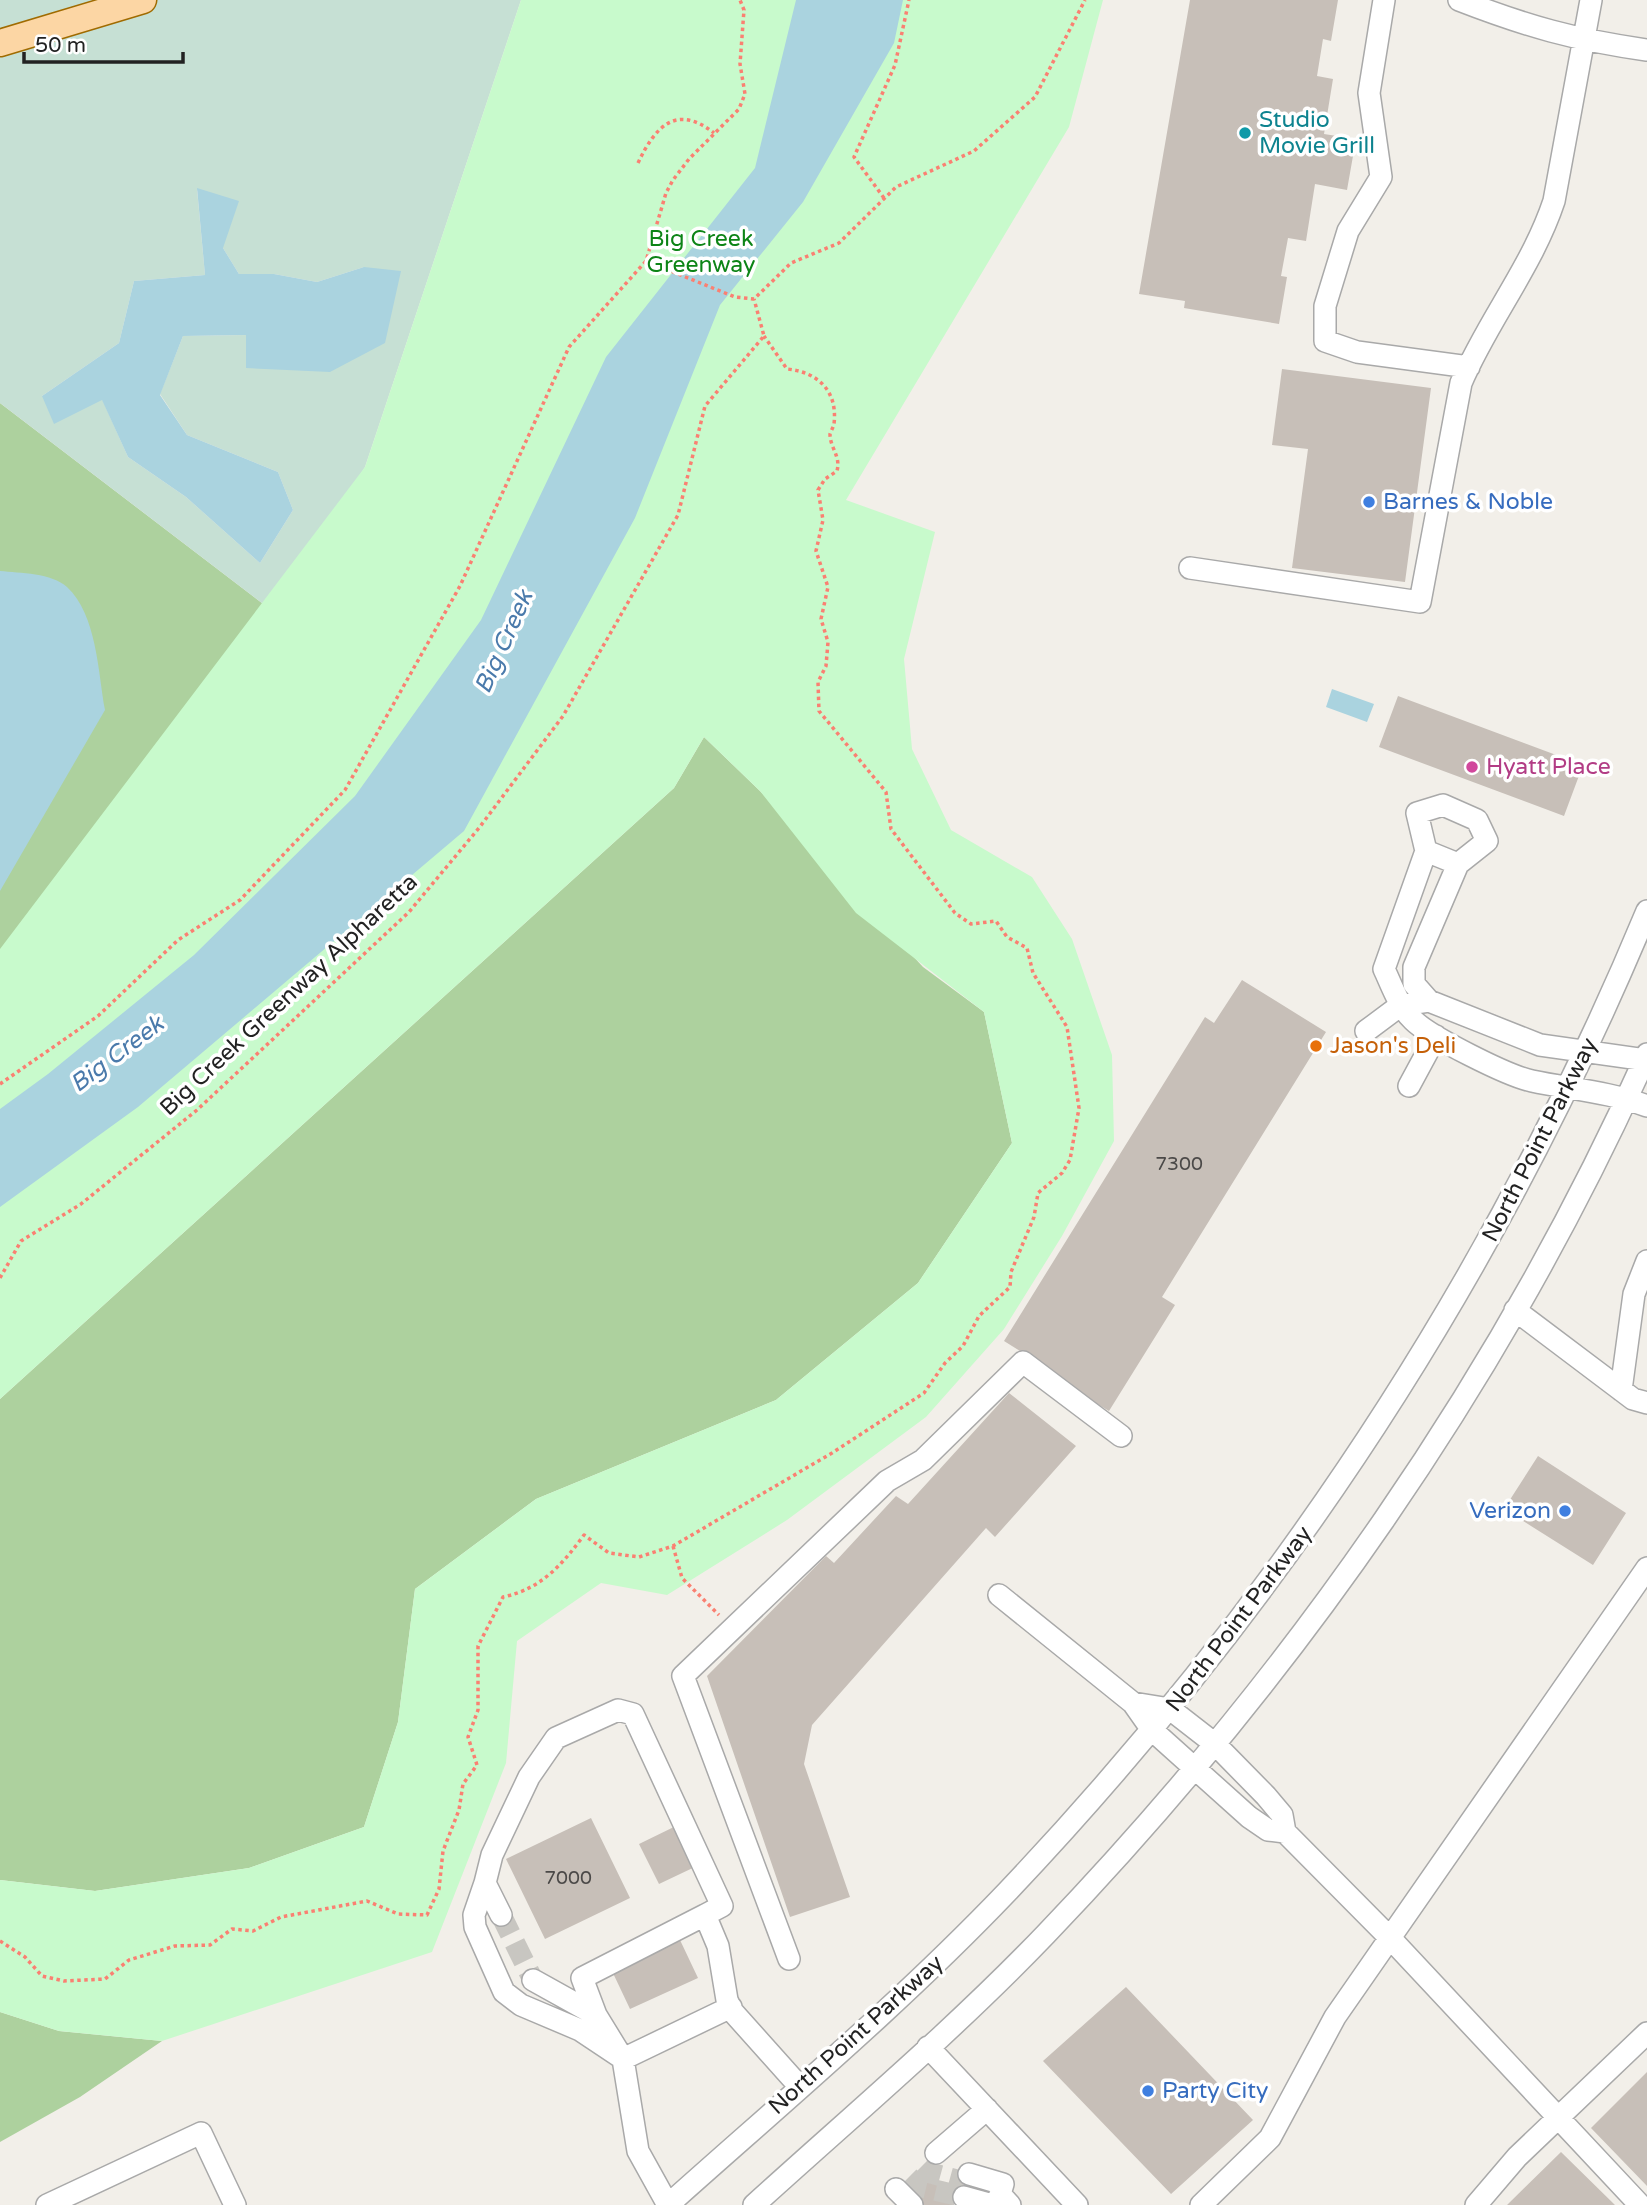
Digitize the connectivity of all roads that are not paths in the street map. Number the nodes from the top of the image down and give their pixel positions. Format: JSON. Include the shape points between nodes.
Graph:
{"nodes":[{"id":1,"x":143,"y":0,"type":"edge"},
{"id":2,"x":1384,"y":0,"type":"edge"},
{"id":3,"x":1459,"y":0,"type":"edge"},
{"id":4,"x":1591,"y":0,"type":"edge"},
{"id":5,"x":1585,"y":42,"type":"junction"},
{"id":6,"x":0,"y":43,"type":"edge"},
{"id":7,"x":1647,"y":50,"type":"edge"},
{"id":8,"x":1469,"y":366,"type":"junction"},
{"id":9,"x":1190,"y":568,"type":"dead end"},
{"id":10,"x":1426,"y":851,"type":"junction"},
{"id":11,"x":1458,"y":864,"type":"junction"},
{"id":12,"x":1647,"y":911,"type":"edge"},
{"id":13,"x":1429,"y":1001,"type":"junction"},
{"id":14,"x":1401,"y":1005,"type":"junction"},
{"id":15,"x":1366,"y":1031,"type":"dead end"},
{"id":16,"x":1436,"y":1037,"type":"junction"},
{"id":17,"x":1586,"y":1052,"type":"junction"},
{"id":18,"x":1646,"y":1058,"type":"edge"},
{"id":19,"x":1409,"y":1086,"type":"dead end"},
{"id":20,"x":1569,"y":1087,"type":"junction"},
{"id":21,"x":1626,"y":1098,"type":"junction"},
{"id":22,"x":1647,"y":1106,"type":"edge"},
{"id":23,"x":1647,"y":1261,"type":"edge"},
{"id":24,"x":1516,"y":1310,"type":"junction"},
{"id":25,"x":1621,"y":1390,"type":"junction"},
{"id":26,"x":1647,"y":1403,"type":"edge"},
{"id":27,"x":1121,"y":1436,"type":"dead end"},
{"id":28,"x":1647,"y":1568,"type":"edge"},
{"id":29,"x":999,"y":1595,"type":"dead end"},
{"id":30,"x":1133,"y":1703,"type":"junction"},
{"id":31,"x":1170,"y":1709,"type":"junction"},
{"id":32,"x":1152,"y":1730,"type":"junction"},
{"id":33,"x":1215,"y":1744,"type":"junction"},
{"id":34,"x":1194,"y":1769,"type":"junction"},
{"id":35,"x":1285,"y":1832,"type":"junction"},
{"id":36,"x":485,"y":1883,"type":"junction"},
{"id":37,"x":501,"y":1915,"type":"tunnel mouth"},
{"id":38,"x":705,"y":1915,"type":"junction"},
{"id":39,"x":1391,"y":1938,"type":"junction"},
{"id":40,"x":789,"y":1959,"type":"dead end"},
{"id":41,"x":582,"y":1978,"type":"junction"},
{"id":42,"x":731,"y":2007,"type":"junction"},
{"id":43,"x":596,"y":2015,"type":"junction"},
{"id":44,"x":1647,"y":2033,"type":"edge"},
{"id":45,"x":928,"y":2047,"type":"junction"},
{"id":46,"x":623,"y":2059,"type":"junction"},
{"id":47,"x":800,"y":2087,"type":"junction"},
{"id":48,"x":987,"y":2109,"type":"junction"},
{"id":49,"x":1559,"y":2116,"type":"junction"},
{"id":50,"x":936,"y":2158,"type":"dead end"},
{"id":51,"x":966,"y":2184,"type":"tunnel mouth"},
{"id":52,"x":1002,"y":2197,"type":"edge"},
{"id":53,"x":47,"y":2205,"type":"edge"},
{"id":54,"x":235,"y":2205,"type":"edge"},
{"id":55,"x":668,"y":2205,"type":"edge"},
{"id":56,"x":754,"y":2205,"type":"edge"},
{"id":57,"x":1077,"y":2205,"type":"edge"},
{"id":58,"x":1201,"y":2205,"type":"edge"},
{"id":59,"x":1476,"y":2205,"type":"edge"},
{"id":60,"x":1640,"y":2205,"type":"edge"}],
"edges":[{"from":1,"to":6,"type":"main road"},
{"from":2,"to":8,"type":"street","via":[[1369,93],[1381,177],[1348,231],[1325,306],[1325,341],[1357,352]]},
{"from":3,"to":5,"type":"street","via":[[1521,25]]},
{"from":4,"to":5,"type":"street"},
{"from":5,"to":7,"type":"street"},
{"from":5,"to":8,"type":"street","via":[[1554,201],[1544,230]]},
{"from":8,"to":9,"type":"street","via":[[1461,383],[1420,602]]},
{"from":10,"to":11,"type":"street"},
{"from":10,"to":11,"type":"street","via":[[1417,813],[1443,805],[1477,820],[1487,841]]},
{"from":10,"to":14,"type":"street","via":[[1384,969]]},
{"from":11,"to":13,"type":"street","via":[[1414,967],[1414,984]]},
{"from":12,"to":17,"type":"street","name":"North Point Parkway"},
{"from":13,"to":14,"type":"street"},
{"from":13,"to":17,"type":"street","via":[[1540,1045]]},
{"from":14,"to":15,"type":"street"},
{"from":14,"to":16,"type":"street","via":[[1412,1020]]},
{"from":16,"to":19,"type":"street"},
{"from":16,"to":20,"type":"street","via":[[1528,1080]]},
{"from":17,"to":18,"type":"street"},
{"from":17,"to":20,"type":"street","name":"North Point Parkway"},
{"from":18,"to":21,"type":"street"},
{"from":20,"to":21,"type":"street"},
{"from":20,"to":31,"type":"street","name":"North Point Parkway","via":[[1466,1282],[1371,1438],[1284,1563]]},
{"from":21,"to":22,"type":"street"},
{"from":21,"to":24,"type":"street"},
{"from":23,"to":25,"type":"street","via":[[1634,1294]]},
{"from":24,"to":25,"type":"street"},
{"from":24,"to":33,"type":"street","via":[[1372,1536]]},
{"from":25,"to":26,"type":"street"},
{"from":27,"to":40,"type":"street","via":[[1023,1362],[923,1460],[887,1482],[683,1676]]},
{"from":28,"to":39,"type":"street"},
{"from":29,"to":30,"type":"street"},
{"from":30,"to":31,"type":"street"},
{"from":30,"to":32,"type":"street"},
{"from":31,"to":32,"type":"street","name":"North Point Parkway"},
{"from":31,"to":33,"type":"street"},
{"from":32,"to":34,"type":"street"},
{"from":32,"to":47,"type":"street","name":"North Point Parkway","via":[[1004,1895]]},
{"from":33,"to":34,"type":"street"},
{"from":33,"to":35,"type":"street","via":[[1282,1815]]},
{"from":34,"to":35,"type":"street","via":[[1268,1830]]},
{"from":34,"to":45,"type":"street","via":[[1045,1934]]},
{"from":35,"to":39,"type":"street"},
{"from":36,"to":37,"type":"street"},
{"from":36,"to":38,"type":"street","via":[[492,1855],[529,1777],[556,1738],[618,1710],[633,1714],[722,1906]]},
{"from":36,"to":46,"type":"street","via":[[474,1915],[475,1927],[504,1992],[521,2005],[580,2030]]},
{"from":38,"to":41,"type":"street"},
{"from":38,"to":42,"type":"street","via":[[718,1946]]},
{"from":39,"to":49,"type":"street"},
{"from":39,"to":58,"type":"street","via":[[1335,2017],[1270,2138]]},
{"from":41,"to":43,"type":"street"},
{"from":41,"to":43,"type":"street","via":[[542,1985]]},
{"from":42,"to":46,"type":"street"},
{"from":42,"to":47,"type":"street"},
{"from":43,"to":46,"type":"street"},
{"from":44,"to":49,"type":"street"},
{"from":45,"to":48,"type":"street"},
{"from":45,"to":56,"type":"street"},
{"from":46,"to":55,"type":"street","via":[[638,2151]]},
{"from":47,"to":55,"type":"street","name":"North Point Parkway"},
{"from":48,"to":50,"type":"street"},
{"from":48,"to":57,"type":"street"},
{"from":49,"to":59,"type":"street"},
{"from":49,"to":60,"type":"street"},
{"from":51,"to":52,"type":"street"},
{"from":53,"to":54,"type":"street","via":[[201,2133]]}]}
